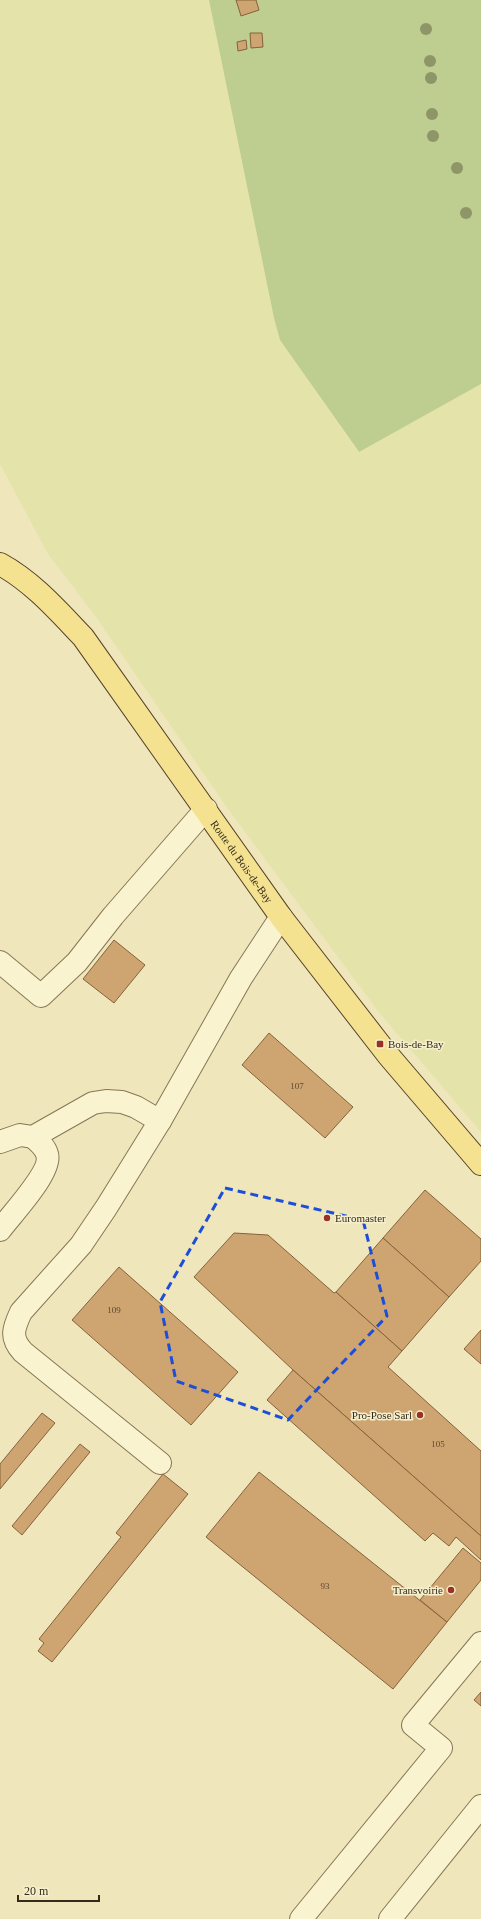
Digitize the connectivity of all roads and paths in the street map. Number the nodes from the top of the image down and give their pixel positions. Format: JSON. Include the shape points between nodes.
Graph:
{"nodes":[{"id":1,"x":0,"y":564,"type":"edge"},
{"id":2,"x":206,"y":809,"type":"junction"},
{"id":3,"x":281,"y":917,"type":"junction"},
{"id":4,"x":0,"y":962,"type":"edge"},
{"id":5,"x":160,"y":1121,"type":"junction"},
{"id":6,"x":34,"y":1137,"type":"junction"},
{"id":7,"x":0,"y":1142,"type":"edge"},
{"id":8,"x":481,"y":1164,"type":"edge"},
{"id":9,"x":0,"y":1230,"type":"edge"},
{"id":10,"x":160,"y":1463,"type":"dead end"},
{"id":11,"x":481,"y":1643,"type":"edge"},
{"id":12,"x":481,"y":1806,"type":"edge"},
{"id":13,"x":301,"y":1919,"type":"edge"},
{"id":14,"x":390,"y":1919,"type":"edge"}],
"edges":[{"from":1,"to":2,"type":"main road","name":"Route du Bois-de-Bay","via":[[48,600],[83,637]]},
{"from":2,"to":3,"type":"main road","name":"Route du Bois-de-Bay"},
{"from":2,"to":4,"type":"lane","via":[[113,916],[77,962],[41,996]]},
{"from":3,"to":5,"type":"lane","via":[[241,978]]},
{"from":3,"to":8,"type":"main road","name":"Route du Bois-de-Bay","via":[[388,1055]]},
{"from":5,"to":6,"type":"lane","via":[[136,1107],[122,1102],[106,1101],[93,1103]]},
{"from":5,"to":10,"type":"lane","via":[[81,1245],[21,1312],[15,1323],[14,1335],[16,1344],[23,1352]]},
{"from":6,"to":7,"type":"lane","via":[[20,1134]]},
{"from":6,"to":9,"type":"lane","via":[[48,1155],[47,1165]]},
{"from":11,"to":13,"type":"lane","via":[[413,1725],[441,1748]]},
{"from":12,"to":14,"type":"lane"}]}
